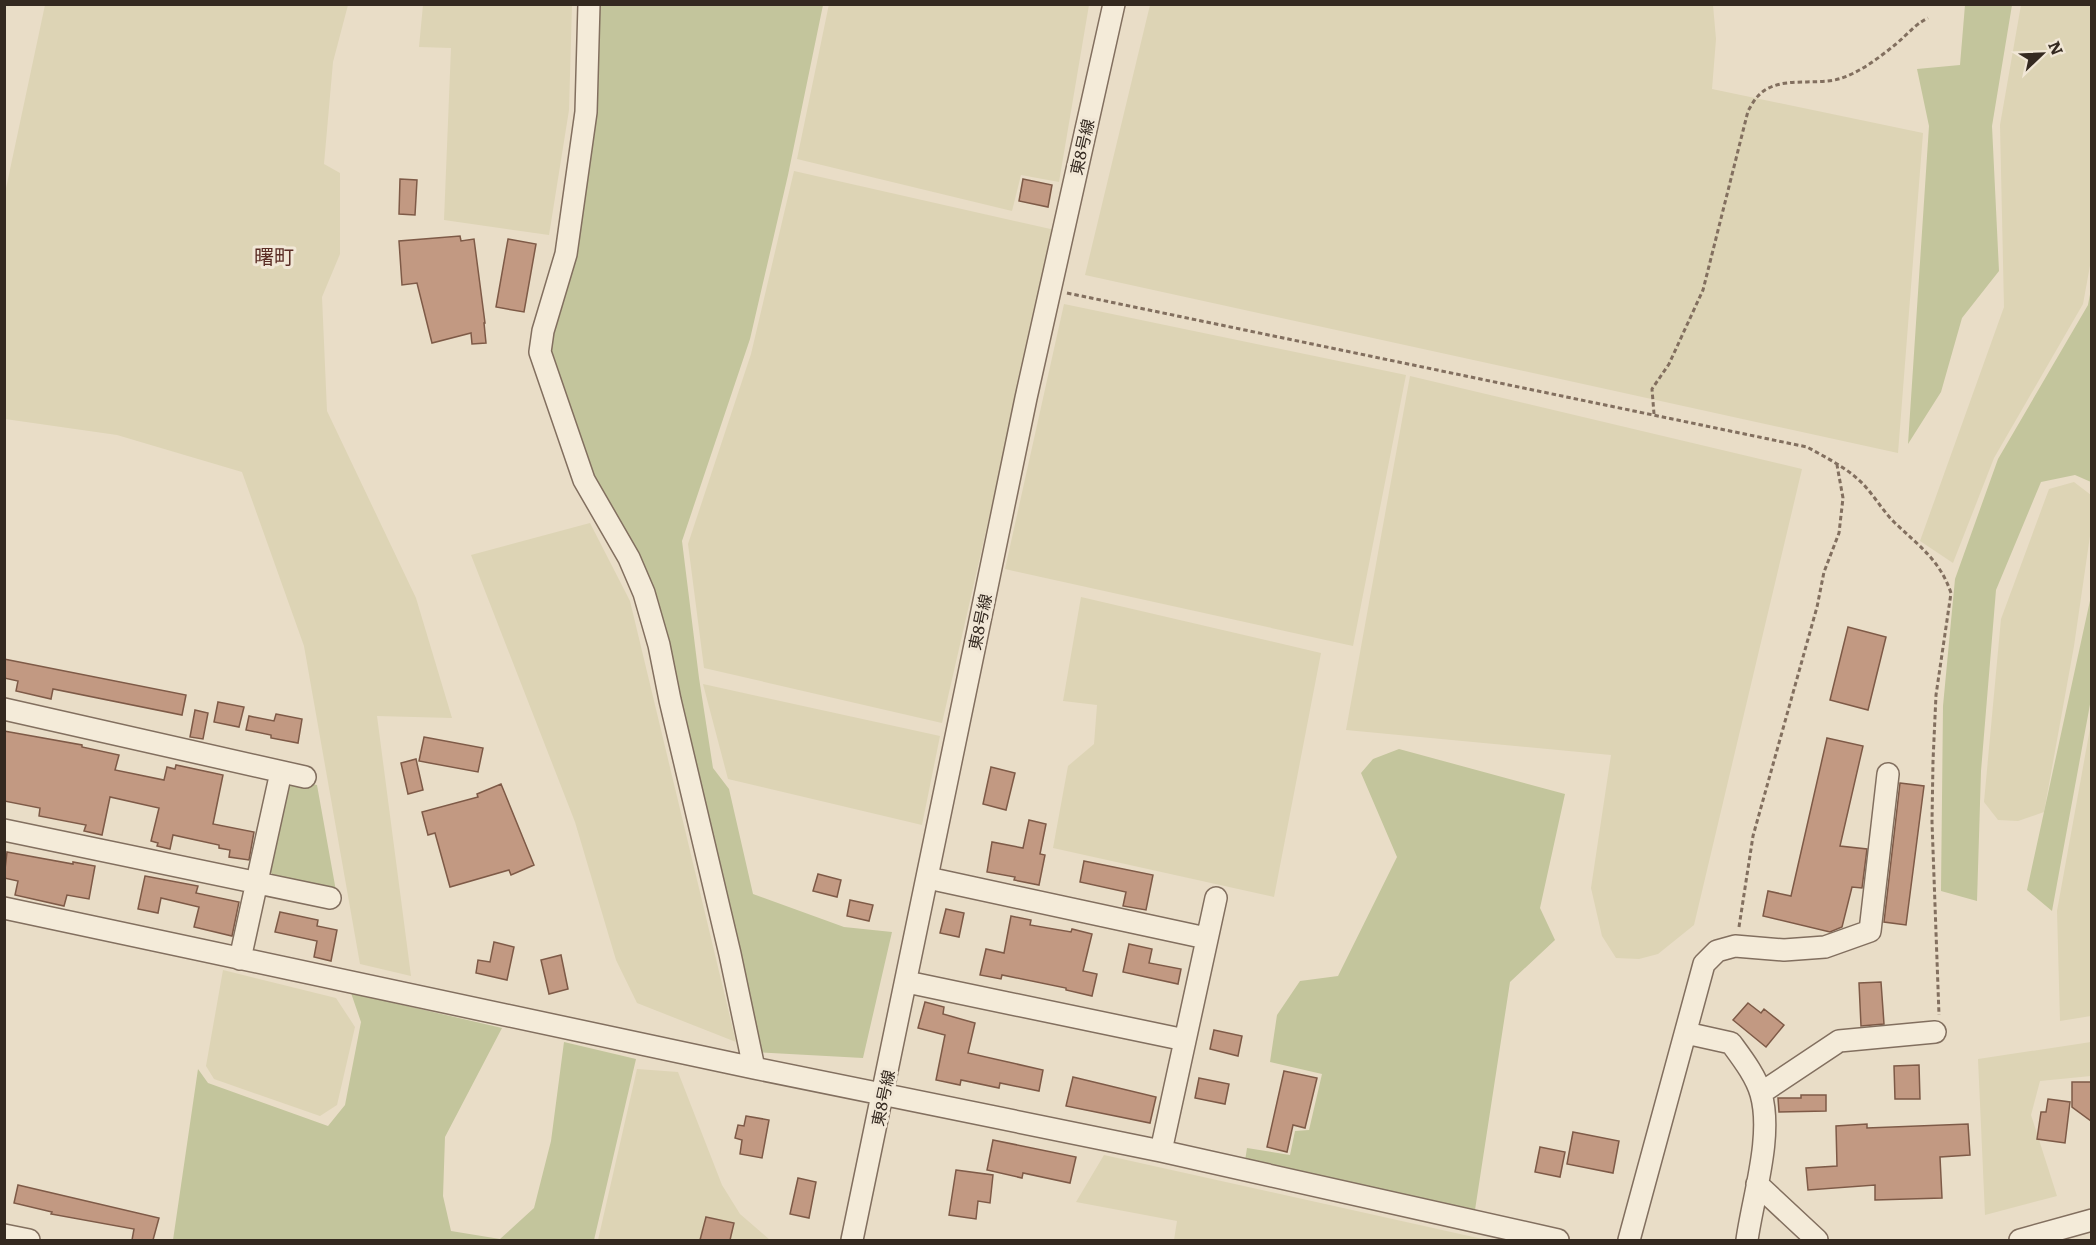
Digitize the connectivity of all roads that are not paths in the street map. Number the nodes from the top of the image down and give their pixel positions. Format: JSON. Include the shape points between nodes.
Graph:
{"nodes":[{"id":1,"x":590,"y":4,"type":"edge"},
{"id":2,"x":1114,"y":4,"type":"edge"},
{"id":3,"x":4,"y":709,"type":"edge"},
{"id":4,"x":281,"y":772,"type":"junction"},
{"id":5,"x":1888,"y":774,"type":"dead end"},
{"id":6,"x":305,"y":777,"type":"dead end"},
{"id":7,"x":4,"y":830,"type":"edge"},
{"id":8,"x":928,"y":878,"type":"junction"},
{"id":9,"x":257,"y":882,"type":"junction"},
{"id":10,"x":330,"y":898,"type":"dead end"},
{"id":11,"x":1216,"y":898,"type":"dead end"},
{"id":12,"x":4,"y":908,"type":"edge"},
{"id":13,"x":1206,"y":938,"type":"junction"},
{"id":14,"x":240,"y":959,"type":"junction"},
{"id":15,"x":907,"y":981,"type":"junction"},
{"id":16,"x":1935,"y":1032,"type":"road end"},
{"id":17,"x":1686,"y":1033,"type":"junction"},
{"id":18,"x":1185,"y":1040,"type":"junction"},
{"id":19,"x":754,"y":1068,"type":"junction"},
{"id":20,"x":1761,"y":1093,"type":"junction"},
{"id":21,"x":884,"y":1094,"type":"junction"},
{"id":22,"x":1161,"y":1151,"type":"junction"},
{"id":23,"x":1757,"y":1184,"type":"junction"},
{"id":24,"x":2091,"y":1220,"type":"edge"},
{"id":25,"x":4,"y":1235,"type":"edge"},
{"id":26,"x":29,"y":1240,"type":"edge"},
{"id":27,"x":852,"y":1240,"type":"edge"},
{"id":28,"x":1558,"y":1240,"type":"edge"},
{"id":29,"x":1629,"y":1240,"type":"edge"},
{"id":30,"x":1747,"y":1240,"type":"edge"},
{"id":31,"x":1817,"y":1240,"type":"edge"},
{"id":32,"x":2019,"y":1240,"type":"edge"}],
"edges":[{"from":1,"to":19,"type":"street","via":[[586,112],[566,254],[540,352],[584,480],[629,558],[644,593]]},
{"from":2,"to":8,"type":"street","name":"東8号線","via":[[1026,398]]},
{"from":3,"to":4,"type":"street"},
{"from":4,"to":6,"type":"street"},
{"from":4,"to":9,"type":"street"},
{"from":5,"to":17,"type":"street","via":[[1870,931],[1825,947],[1784,950],[1735,946],[1717,951],[1704,964]]},
{"from":7,"to":9,"type":"street"},
{"from":8,"to":13,"type":"street"},
{"from":8,"to":15,"type":"street","name":"東8号線"},
{"from":9,"to":10,"type":"street"},
{"from":9,"to":14,"type":"street"},
{"from":11,"to":13,"type":"street"},
{"from":12,"to":14,"type":"street"},
{"from":13,"to":18,"type":"street"},
{"from":14,"to":19,"type":"street"},
{"from":15,"to":18,"type":"street"},
{"from":15,"to":21,"type":"street","name":"東8号線"},
{"from":16,"to":20,"type":"street","via":[[1839,1041]]},
{"from":17,"to":20,"type":"street","via":[[1731,1042]]},
{"from":17,"to":29,"type":"street"},
{"from":18,"to":22,"type":"street"},
{"from":19,"to":21,"type":"street"},
{"from":20,"to":23,"type":"street","via":[[1766,1128]]},
{"from":21,"to":22,"type":"street"},
{"from":21,"to":27,"type":"street","name":"東8号線"},
{"from":22,"to":28,"type":"street"},
{"from":23,"to":30,"type":"street"},
{"from":23,"to":31,"type":"street"},
{"from":24,"to":32,"type":"street"},
{"from":25,"to":26,"type":"street"}]}
